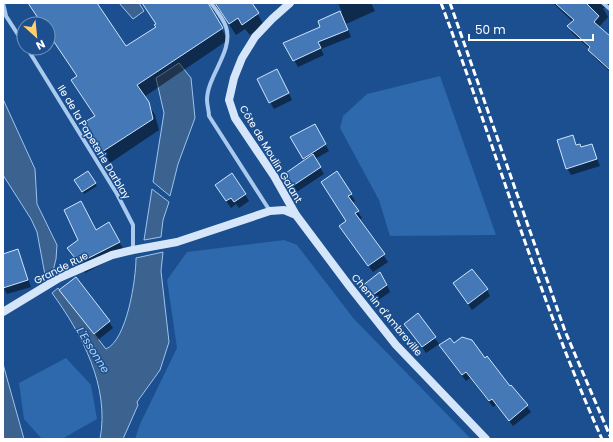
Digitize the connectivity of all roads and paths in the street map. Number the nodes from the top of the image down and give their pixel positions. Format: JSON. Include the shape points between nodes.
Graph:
{"nodes":[{"id":1,"x":4,"y":3,"type":"edge"},
{"id":2,"x":211,"y":3,"type":"edge"},
{"id":3,"x":290,"y":3,"type":"edge"},
{"id":4,"x":603,"y":3,"type":"edge"},
{"id":5,"x":610,"y":9,"type":"edge"},
{"id":6,"x":16,"y":32,"type":"edge"},
{"id":7,"x":32,"y":56,"type":"edge"},
{"id":8,"x":270,"y":211,"type":"junction"},
{"id":9,"x":296,"y":215,"type":"junction"},
{"id":10,"x":133,"y":250,"type":"junction"},
{"id":11,"x":3,"y":312,"type":"edge"},
{"id":12,"x":486,"y":439,"type":"edge"}],
"edges":[{"from":1,"to":6,"type":"street","via":[[6,16]]},
{"from":2,"to":8,"type":"street","via":[[222,18],[228,35],[210,87],[207,100],[209,116]]},
{"from":3,"to":9,"type":"street","name":"Côte de Moulin Galant","via":[[259,32],[242,58],[229,100],[235,118],[274,176]]},
{"from":4,"to":5,"type":"street"},
{"from":7,"to":10,"type":"street","name":"Ile de la Papeterie Darblay","via":[[117,194],[133,225]]},
{"from":8,"to":9,"type":"street","via":[[284,210]]},
{"from":8,"to":10,"type":"street","name":"Grande Rue","via":[[177,242]]},
{"from":9,"to":12,"type":"street","name":"Chemin d'Ambreville","via":[[396,345]]},
{"from":10,"to":11,"type":"street","name":"Grande Rue","via":[[112,255],[59,278]]}]}
